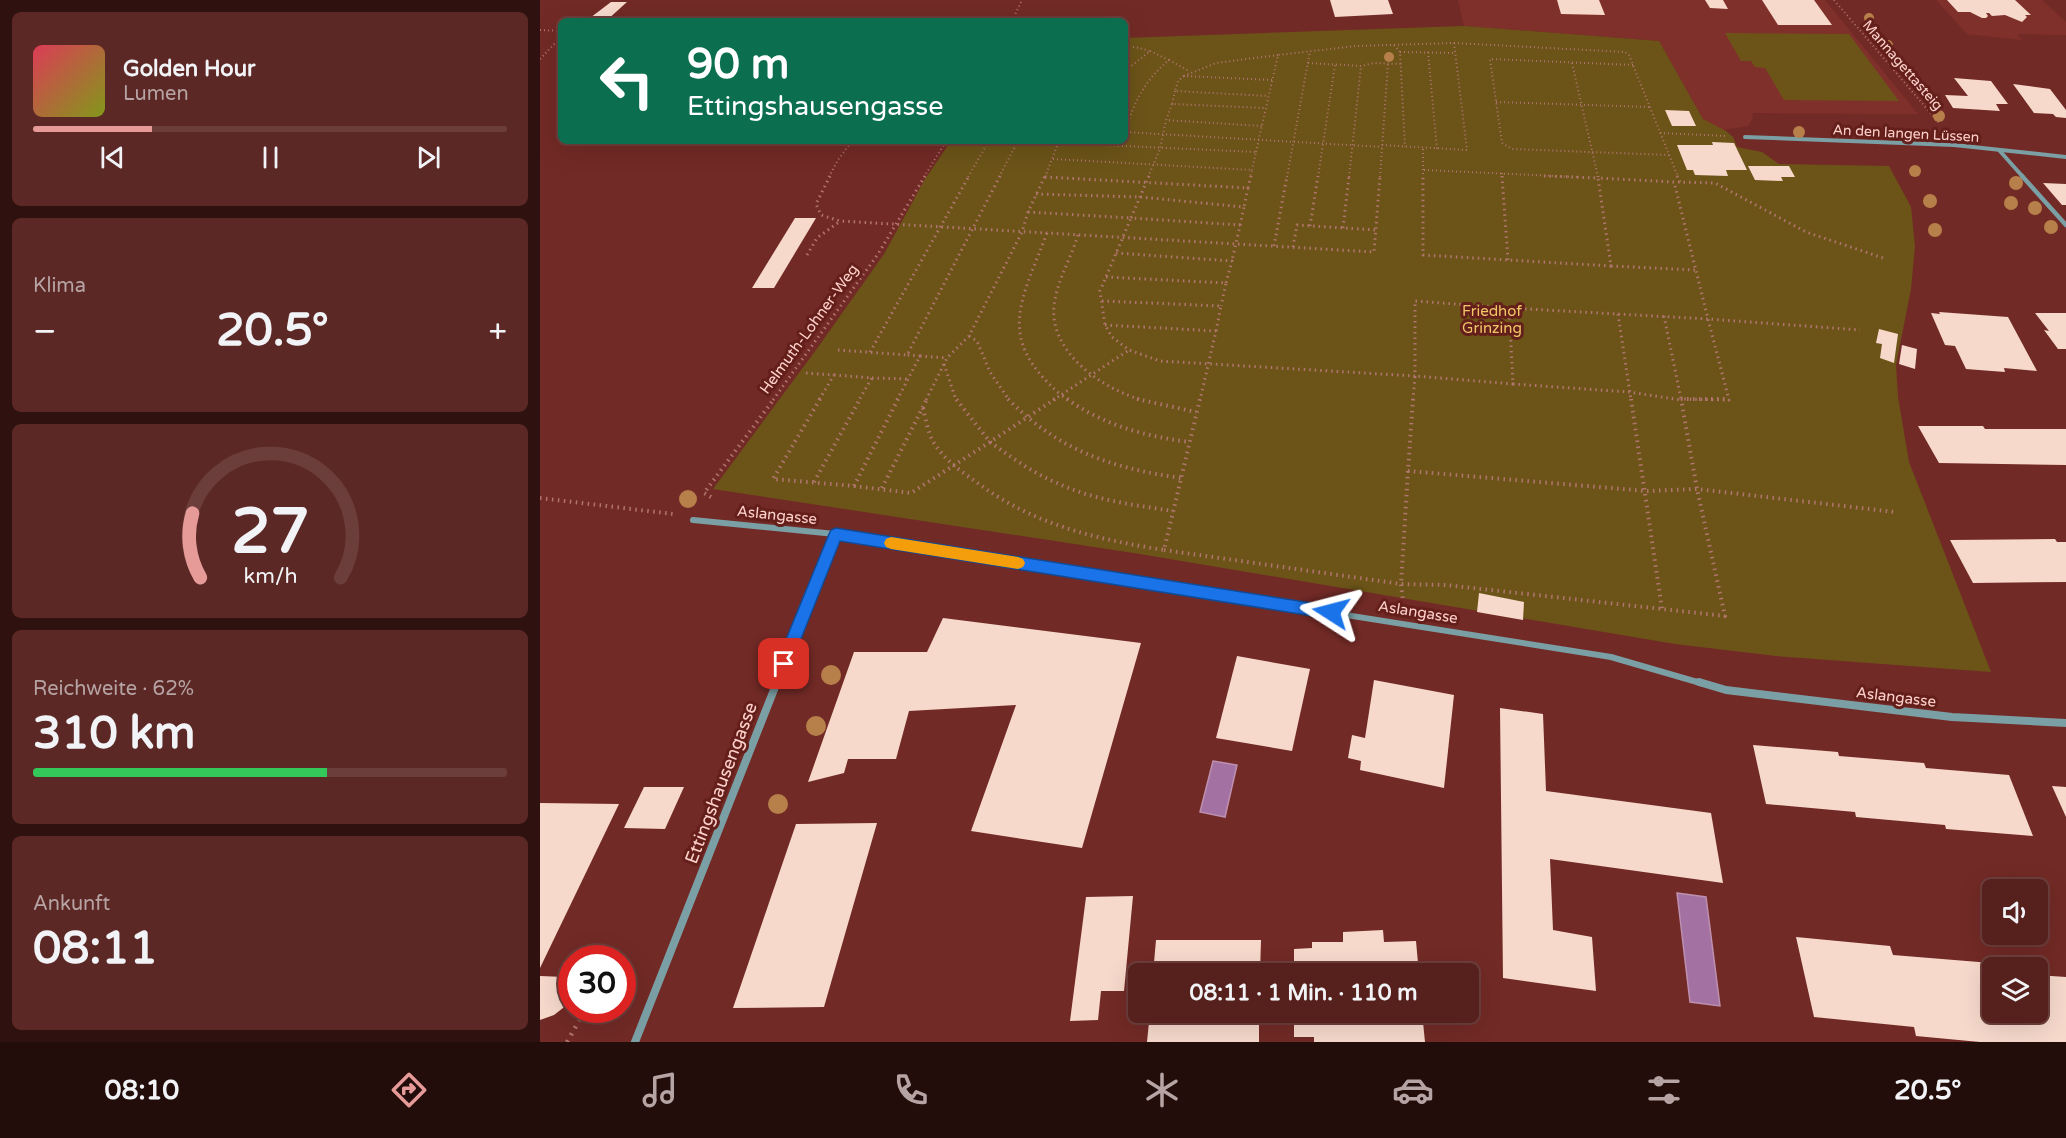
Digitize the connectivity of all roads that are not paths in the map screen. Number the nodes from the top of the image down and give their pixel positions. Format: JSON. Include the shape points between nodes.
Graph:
{"nodes":[{"id":1,"x":1744,"y":137,"type":"road end"},
{"id":2,"x":1999,"y":150,"type":"junction"},
{"id":3,"x":2066,"y":157,"type":"edge"},
{"id":4,"x":2066,"y":225,"type":"edge"},
{"id":5,"x":693,"y":520,"type":"road end"},
{"id":6,"x":836,"y":534,"type":"junction"},
{"id":7,"x":2066,"y":723,"type":"edge"},
{"id":8,"x":635,"y":1042,"type":"edge"}],
"edges":[{"from":1,"to":2,"type":"street","name":"An den langen Lüssen"},
{"from":2,"to":3,"type":"street","name":"An den langen Lüssen"},
{"from":2,"to":4,"type":"street"},
{"from":5,"to":6,"type":"street","name":"Aslangasse"},
{"from":6,"to":7,"type":"street","name":"Aslangasse","via":[[1611,657],[1726,690],[1952,717]]},
{"from":6,"to":8,"type":"street","name":"Ettingshausengasse"}]}
